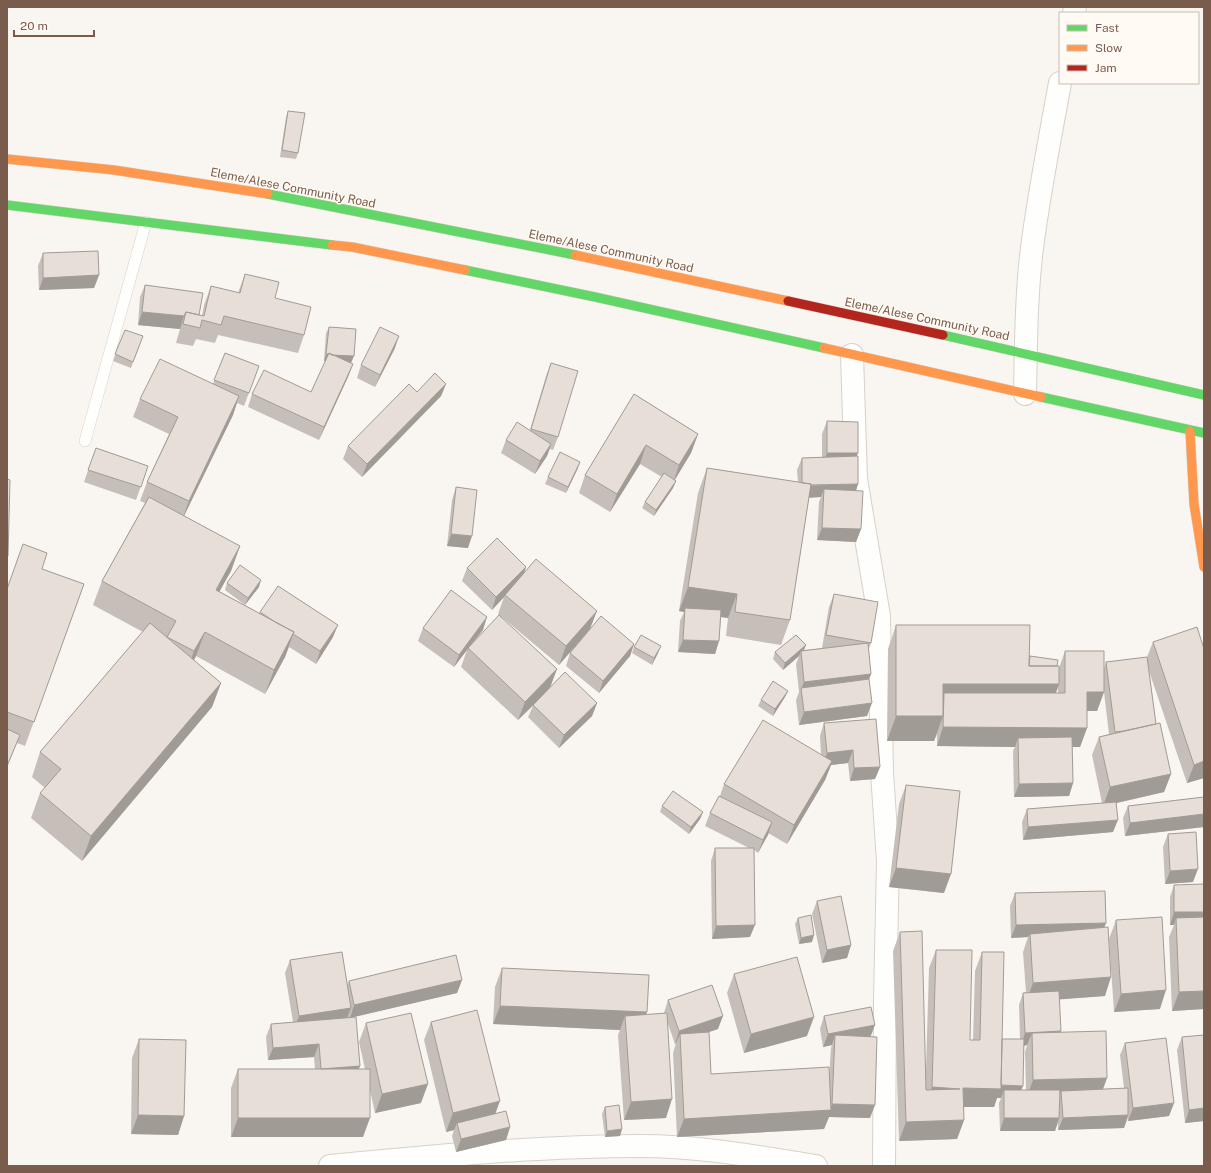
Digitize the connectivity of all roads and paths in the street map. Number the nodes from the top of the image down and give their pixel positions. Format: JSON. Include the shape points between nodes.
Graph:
{"nodes":[{"id":1,"x":1060,"y":84,"type":"edge"},
{"id":2,"x":7,"y":159,"type":"edge"},
{"id":3,"x":7,"y":205,"type":"edge"},
{"id":4,"x":146,"y":222,"type":"junction"},
{"id":5,"x":1026,"y":354,"type":"junction"},
{"id":6,"x":852,"y":355,"type":"junction"},
{"id":7,"x":1025,"y":394,"type":"junction"},
{"id":8,"x":1204,"y":395,"type":"edge"},
{"id":9,"x":1190,"y":431,"type":"junction"},
{"id":10,"x":1204,"y":434,"type":"edge"},
{"id":11,"x":85,"y":441,"type":"dead end"},
{"id":12,"x":1204,"y":567,"type":"edge"},
{"id":13,"x":330,"y":1166,"type":"edge"},
{"id":14,"x":816,"y":1166,"type":"edge"},
{"id":15,"x":884,"y":1166,"type":"edge"}],
"edges":[{"from":1,"to":5,"type":"street","via":[[1032,248]]},
{"from":2,"to":5,"type":"main road","name":"Eleme/Alese Community Road","via":[[114,170],[277,195],[530,245]]},
{"from":3,"to":4,"type":"main road"},
{"from":4,"to":6,"type":"main road","via":[[352,247],[595,297]]},
{"from":4,"to":11,"type":"lane"},
{"from":5,"to":7,"type":"street"},
{"from":5,"to":8,"type":"main road","name":"Eleme/Alese Community Road"},
{"from":6,"to":7,"type":"main road"},
{"from":6,"to":15,"type":"street","via":[[856,479],[878,616],[882,773],[888,861]]},
{"from":7,"to":9,"type":"main road"},
{"from":9,"to":10,"type":"main road"},
{"from":9,"to":12,"type":"main road","via":[[1194,504]]},
{"from":13,"to":14,"type":"street","via":[[530,1150],[642,1146],[716,1151]]}]}
